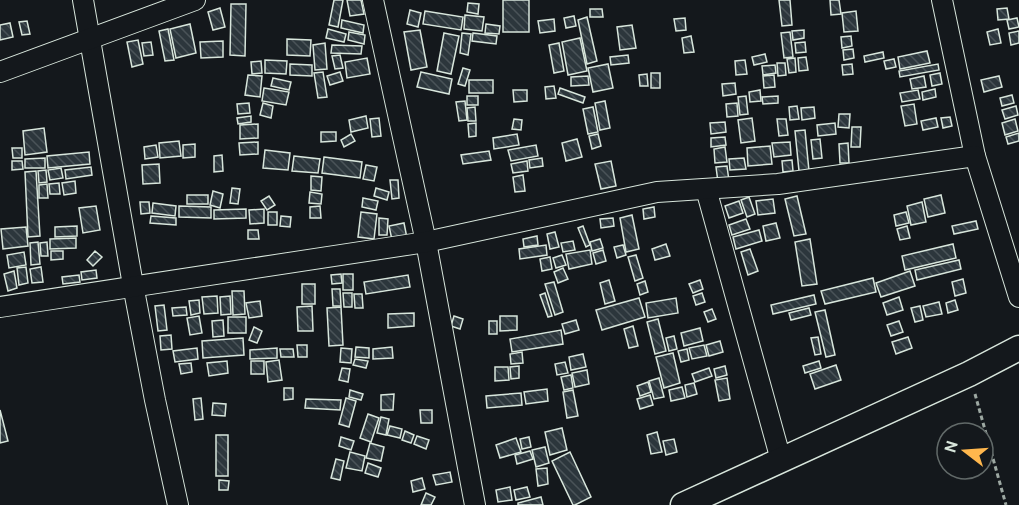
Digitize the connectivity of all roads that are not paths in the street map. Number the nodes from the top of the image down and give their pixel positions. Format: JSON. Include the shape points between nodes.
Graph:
{"nodes":[{"id":1,"x":83,"y":0,"type":"edge"},
{"id":2,"x":195,"y":0,"type":"edge"},
{"id":3,"x":373,"y":0,"type":"edge"},
{"id":4,"x":942,"y":0,"type":"edge"},
{"id":5,"x":91,"y":38,"type":"junction"},
{"id":6,"x":0,"y":72,"type":"edge"},
{"id":7,"x":975,"y":156,"type":"junction"},
{"id":8,"x":706,"y":189,"type":"junction"},
{"id":9,"x":426,"y":242,"type":"junction"},
{"id":10,"x":133,"y":285,"type":"junction"},
{"id":11,"x":1019,"y":297,"type":"edge"},
{"id":12,"x":0,"y":307,"type":"edge"},
{"id":13,"x":1019,"y":348,"type":"edge"},
{"id":14,"x":781,"y":460,"type":"junction"},
{"id":15,"x":177,"y":505,"type":"edge"},
{"id":16,"x":475,"y":505,"type":"edge"},
{"id":17,"x":683,"y":505,"type":"edge"}],
"edges":[{"from":1,"to":5,"type":"street"},
{"from":2,"to":5,"type":"street"},
{"from":3,"to":9,"type":"street"},
{"from":4,"to":7,"type":"street"},
{"from":5,"to":6,"type":"street"},
{"from":5,"to":10,"type":"street"},
{"from":7,"to":8,"type":"street","via":[[778,184]]},
{"from":7,"to":11,"type":"street"},
{"from":8,"to":9,"type":"street","via":[[657,192]]},
{"from":8,"to":14,"type":"street"},
{"from":9,"to":10,"type":"street"},
{"from":9,"to":16,"type":"street"},
{"from":10,"to":12,"type":"street"},
{"from":10,"to":15,"type":"street"},
{"from":13,"to":14,"type":"main road"},
{"from":14,"to":17,"type":"main road"}]}
